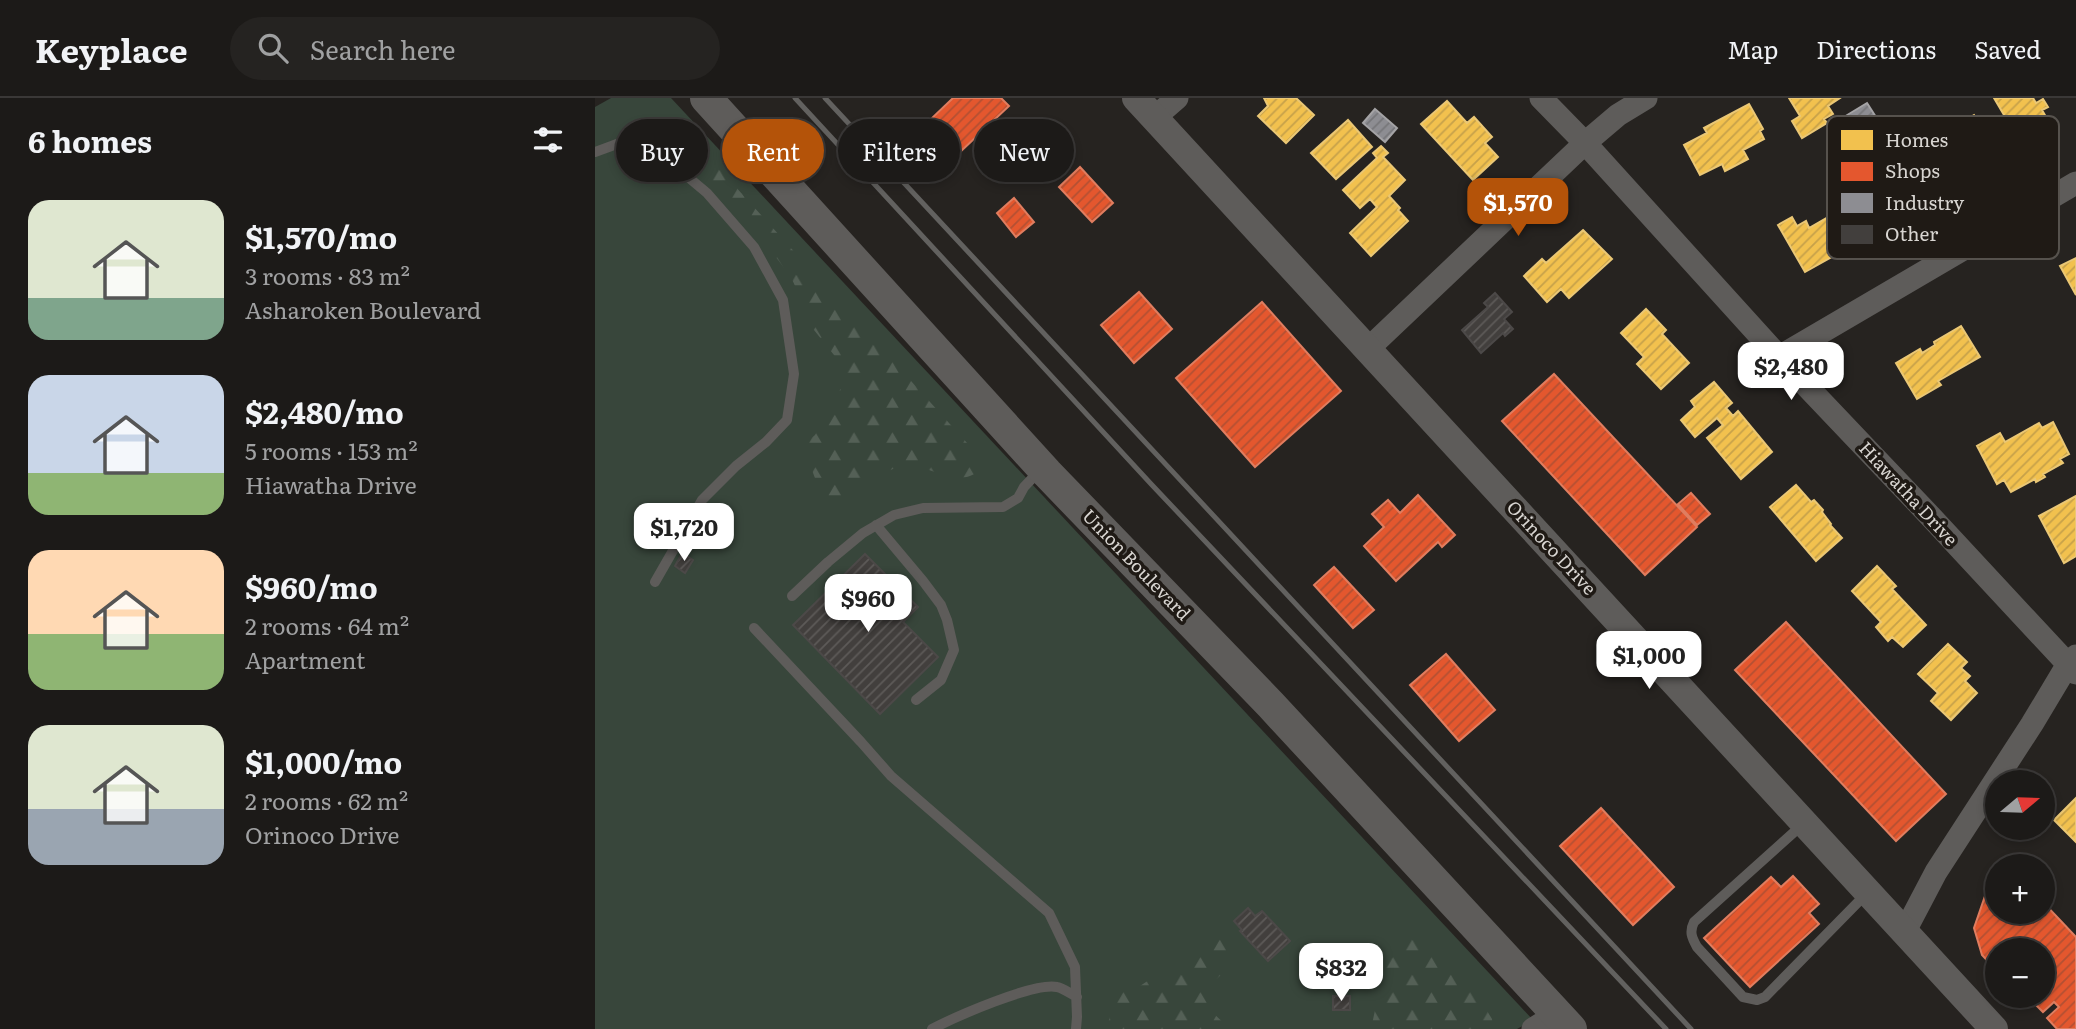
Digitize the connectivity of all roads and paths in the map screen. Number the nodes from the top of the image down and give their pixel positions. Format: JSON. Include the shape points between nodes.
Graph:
{"nodes":[{"id":1,"x":706,"y":98,"type":"edge"},
{"id":2,"x":1177,"y":98,"type":"edge"},
{"id":3,"x":1541,"y":98,"type":"edge"},
{"id":4,"x":1646,"y":98,"type":"edge"},
{"id":5,"x":1145,"y":108,"type":"edge"},
{"id":6,"x":1585,"y":143,"type":"junction"},
{"id":7,"x":595,"y":152,"type":"edge"},
{"id":8,"x":2076,"y":183,"type":"edge"},
{"id":9,"x":2059,"y":193,"type":"edge"},
{"id":10,"x":1947,"y":259,"type":"edge"},
{"id":11,"x":1368,"y":349,"type":"junction"},
{"id":12,"x":1779,"y":358,"type":"junction"},
{"id":13,"x":1042,"y":467,"type":"junction"},
{"id":14,"x":876,"y":525,"type":"junction"},
{"id":15,"x":655,"y":582,"type":"dead end"},
{"id":16,"x":792,"y":596,"type":"dead end"},
{"id":17,"x":754,"y":628,"type":"dead end"},
{"id":18,"x":2073,"y":665,"type":"edge"},
{"id":19,"x":916,"y":700,"type":"dead end"},
{"id":20,"x":1804,"y":823,"type":"junction"},
{"id":21,"x":1868,"y":892,"type":"junction"},
{"id":22,"x":1905,"y":931,"type":"junction"},
{"id":23,"x":1076,"y":997,"type":"junction"},
{"id":24,"x":1554,"y":1024,"type":"edge"},
{"id":25,"x":932,"y":1029,"type":"edge"},
{"id":26,"x":1076,"y":1029,"type":"edge"},
{"id":27,"x":1994,"y":1029,"type":"edge"}],
"edges":[{"from":1,"to":13,"type":"main road","name":"Union Boulevard"},
{"from":2,"to":5,"type":"street"},
{"from":3,"to":6,"type":"street","name":"Hiawatha Drive"},
{"from":4,"to":6,"type":"street"},
{"from":5,"to":11,"type":"street","name":"Orinoco Drive"},
{"from":6,"to":11,"type":"street"},
{"from":6,"to":12,"type":"street","name":"Hiawatha Drive"},
{"from":7,"to":15,"type":"lane","via":[[625,141],[663,156],[707,192],[754,247],[783,300],[794,374],[787,420],[702,500]]},
{"from":8,"to":9,"type":"street"},
{"from":10,"to":12,"type":"street"},
{"from":11,"to":20,"type":"street","name":"Orinoco Drive"},
{"from":12,"to":18,"type":"street","name":"Hiawatha Drive"},
{"from":13,"to":14,"type":"lane","via":[[1018,498],[1003,507],[923,508]]},
{"from":13,"to":24,"type":"main road","name":"Union Boulevard","via":[[1271,705]]},
{"from":14,"to":16,"type":"lane"},
{"from":14,"to":19,"type":"lane","via":[[941,605],[954,650],[941,680]]},
{"from":17,"to":23,"type":"lane","via":[[891,776],[1049,913],[1076,967]]},
{"from":18,"to":22,"type":"street","via":[[1936,872]]},
{"from":20,"to":21,"type":"street","name":"Orinoco Drive"},
{"from":20,"to":21,"type":"lane","via":[[1691,928],[1697,947],[1743,997],[1765,997]]},
{"from":21,"to":22,"type":"street","name":"Orinoco Drive"},
{"from":22,"to":27,"type":"street","name":"Orinoco Drive"},
{"from":23,"to":25,"type":"lane","via":[[1058,987],[1041,987],[961,1014]]},
{"from":23,"to":26,"type":"lane"}]}
